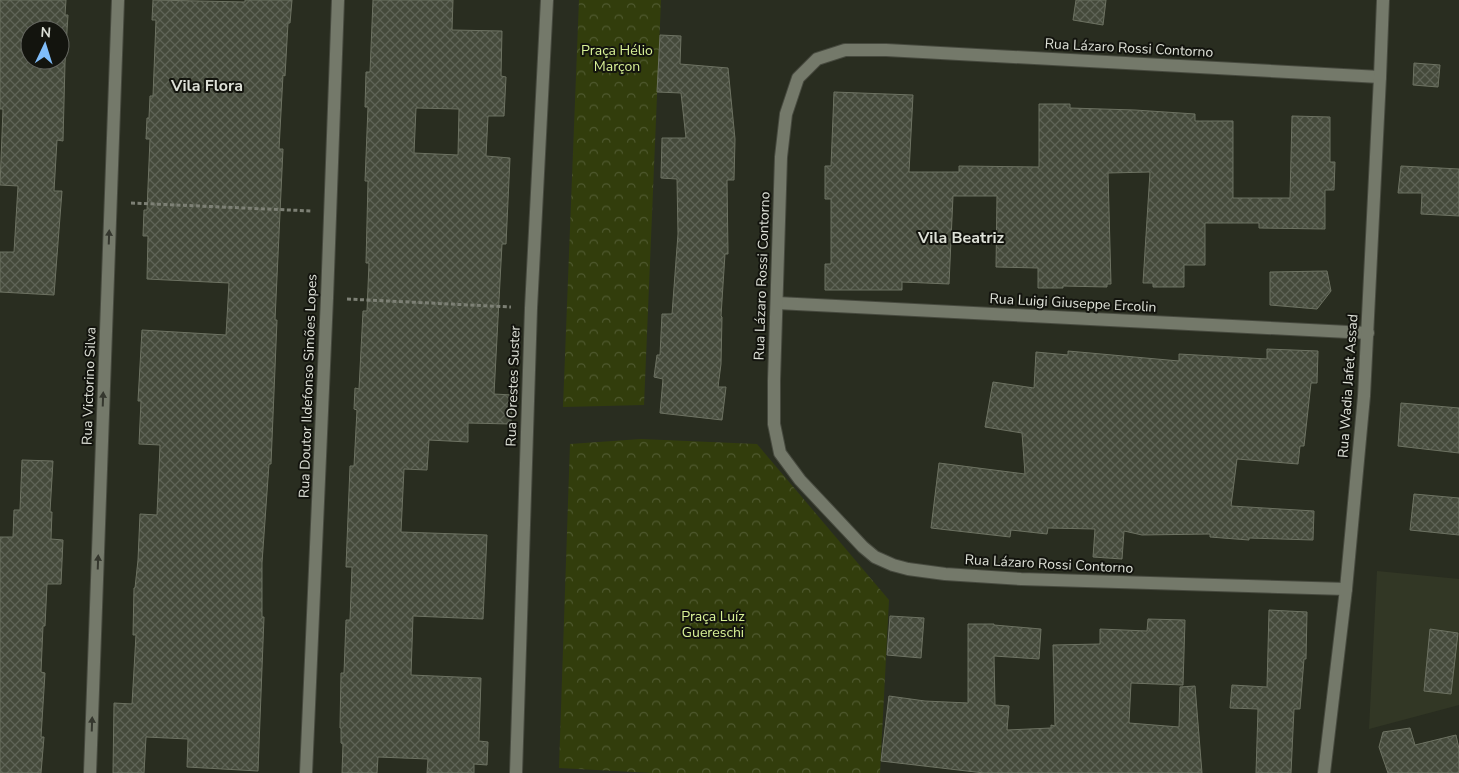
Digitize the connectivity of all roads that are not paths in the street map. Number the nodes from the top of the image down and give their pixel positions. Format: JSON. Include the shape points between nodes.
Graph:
{"nodes":[{"id":1,"x":118,"y":0,"type":"edge"},
{"id":2,"x":338,"y":0,"type":"edge"},
{"id":3,"x":547,"y":0,"type":"edge"},
{"id":4,"x":1383,"y":0,"type":"edge"},
{"id":5,"x":1380,"y":77,"type":"junction"},
{"id":6,"x":777,"y":303,"type":"junction"},
{"id":7,"x":1368,"y":333,"type":"junction"},
{"id":8,"x":1346,"y":589,"type":"junction"},
{"id":9,"x":90,"y":773,"type":"edge"},
{"id":10,"x":306,"y":773,"type":"edge"},
{"id":11,"x":516,"y":773,"type":"edge"},
{"id":12,"x":1324,"y":773,"type":"edge"}],
"edges":[{"from":9,"to":1,"type":"street","name":"Rua Victorino Silva","one_way":true},
{"from":2,"to":10,"type":"street","name":"Rua Doutor Ildefonso Simões Lopes"},
{"from":3,"to":11,"type":"street","name":"Rua Orestes Suster","via":[[531,308]]},
{"from":4,"to":5,"type":"street","name":"Rua Wadia Jafet Assad"},
{"from":5,"to":6,"type":"street","name":"Rua Lázaro Rossi Contorno","via":[[886,50],[845,50],[817,60],[798,78],[786,114],[781,157]]},
{"from":5,"to":7,"type":"street","name":"Rua Wadia Jafet Assad"},
{"from":6,"to":7,"type":"street","name":"Rua Luigi Giuseppe Ercolin"},
{"from":6,"to":8,"type":"street","name":"Rua Lázaro Rossi Contorno","via":[[774,424],[780,453],[800,480],[875,557],[893,565],[926,572],[1021,579]]},
{"from":7,"to":8,"type":"street","name":"Rua Wadia Jafet Assad"},
{"from":8,"to":12,"type":"street","name":"Rua Wadia Jafet Assad"}]}
